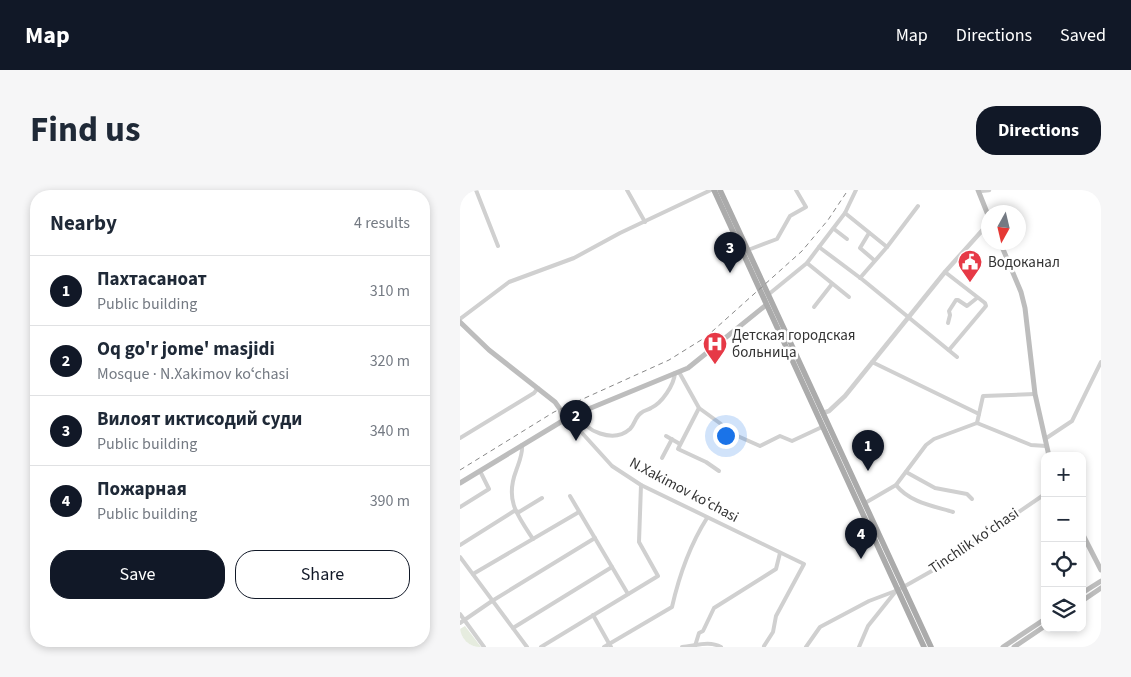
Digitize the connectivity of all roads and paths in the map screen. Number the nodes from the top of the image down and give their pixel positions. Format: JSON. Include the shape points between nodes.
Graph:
{"nodes":[{"id":1,"x":476,"y":190,"type":"edge"},
{"id":2,"x":627,"y":190,"type":"edge"},
{"id":3,"x":712,"y":190,"type":"edge"},
{"id":4,"x":720,"y":190,"type":"edge"},
{"id":5,"x":796,"y":190,"type":"edge"},
{"id":6,"x":856,"y":190,"type":"edge"},
{"id":7,"x":989,"y":190,"type":"edge"},
{"id":8,"x":979,"y":191,"type":"edge"},
{"id":9,"x":984,"y":205,"type":"edge"},
{"id":10,"x":918,"y":206,"type":"dead end"},
{"id":11,"x":844,"y":213,"type":"junction"},
{"id":12,"x":645,"y":222,"type":"junction"},
{"id":13,"x":834,"y":229,"type":"junction"},
{"id":14,"x":981,"y":232,"type":"edge"},
{"id":15,"x":869,"y":233,"type":"junction"},
{"id":16,"x":847,"y":239,"type":"dead end"},
{"id":17,"x":498,"y":246,"type":"dead end"},
{"id":18,"x":819,"y":246,"type":"junction"},
{"id":19,"x":887,"y":247,"type":"junction"},
{"id":20,"x":748,"y":250,"type":"junction"},
{"id":21,"x":1003,"y":250,"type":"edge"},
{"id":22,"x":874,"y":260,"type":"junction"},
{"id":23,"x":807,"y":262,"type":"junction"},
{"id":24,"x":945,"y":272,"type":"junction"},
{"id":25,"x":860,"y":278,"type":"junction"},
{"id":26,"x":832,"y":284,"type":"junction"},
{"id":27,"x":769,"y":294,"type":"junction"},
{"id":28,"x":849,"y":298,"type":"dead end"},
{"id":29,"x":978,"y":298,"type":"junction"},
{"id":30,"x":766,"y":305,"type":"junction"},
{"id":31,"x":814,"y":307,"type":"dead end"},
{"id":32,"x":908,"y":317,"type":"junction"},
{"id":33,"x":460,"y":321,"type":"edge"},
{"id":34,"x":948,"y":323,"type":"dead end"},
{"id":35,"x":950,"y":350,"type":"junction"},
{"id":36,"x":957,"y":357,"type":"dead end"},
{"id":37,"x":872,"y":362,"type":"junction"},
{"id":38,"x":1100,"y":365,"type":"edge"},
{"id":39,"x":677,"y":373,"type":"junction"},
{"id":40,"x":805,"y":373,"type":"junction"},
{"id":41,"x":798,"y":376,"type":"junction"},
{"id":42,"x":538,"y":388,"type":"junction"},
{"id":43,"x":1035,"y":394,"type":"junction"},
{"id":44,"x":699,"y":408,"type":"junction"},
{"id":45,"x":823,"y":413,"type":"junction"},
{"id":46,"x":577,"y":414,"type":"junction"},
{"id":47,"x":979,"y":414,"type":"junction"},
{"id":48,"x":817,"y":416,"type":"junction"},
{"id":49,"x":569,"y":417,"type":"junction"},
{"id":50,"x":563,"y":420,"type":"junction"},
{"id":51,"x":977,"y":423,"type":"junction"},
{"id":52,"x":721,"y":424,"type":"dead end"},
{"id":53,"x":822,"y":427,"type":"junction"},
{"id":54,"x":666,"y":436,"type":"dead end"},
{"id":55,"x":460,"y":438,"type":"edge"},
{"id":56,"x":672,"y":439,"type":"junction"},
{"id":57,"x":1045,"y":439,"type":"junction"},
{"id":58,"x":680,"y":444,"type":"junction"},
{"id":59,"x":522,"y":445,"type":"junction"},
{"id":60,"x":1046,"y":446,"type":"junction"},
{"id":61,"x":725,"y":447,"type":"dead end"},
{"id":62,"x":1048,"y":452,"type":"edge"},
{"id":63,"x":662,"y":458,"type":"dead end"},
{"id":64,"x":480,"y":471,"type":"junction"},
{"id":65,"x":720,"y":471,"type":"dead end"},
{"id":66,"x":906,"y":472,"type":"junction"},
{"id":67,"x":851,"y":482,"type":"junction"},
{"id":68,"x":460,"y":483,"type":"edge"},
{"id":69,"x":642,"y":485,"type":"junction"},
{"id":70,"x":896,"y":485,"type":"junction"},
{"id":71,"x":570,"y":496,"type":"dead end"},
{"id":72,"x":1041,"y":497,"type":"edge"},
{"id":73,"x":542,"y":498,"type":"dead end"},
{"id":74,"x":972,"y":499,"type":"dead end"},
{"id":75,"x":865,"y":503,"type":"junction"},
{"id":76,"x":460,"y":507,"type":"edge"},
{"id":77,"x":514,"y":511,"type":"junction"},
{"id":78,"x":579,"y":512,"type":"junction"},
{"id":79,"x":953,"y":512,"type":"dead end"},
{"id":80,"x":707,"y":518,"type":"junction"},
{"id":81,"x":595,"y":538,"type":"junction"},
{"id":82,"x":533,"y":539,"type":"junction"},
{"id":83,"x":1086,"y":541,"type":"edge"},
{"id":84,"x":883,"y":544,"type":"junction"},
{"id":85,"x":460,"y":545,"type":"edge"},
{"id":86,"x":877,"y":546,"type":"junction"},
{"id":87,"x":780,"y":553,"type":"junction"},
{"id":88,"x":884,"y":554,"type":"junction"},
{"id":89,"x":460,"y":557,"type":"edge"},
{"id":90,"x":612,"y":567,"type":"junction"},
{"id":91,"x":1101,"y":570,"type":"edge"},
{"id":92,"x":473,"y":574,"type":"junction"},
{"id":93,"x":1101,"y":581,"type":"edge"},
{"id":94,"x":900,"y":588,"type":"junction"},
{"id":95,"x":1101,"y":588,"type":"edge"},
{"id":96,"x":1086,"y":590,"type":"edge"},
{"id":97,"x":628,"y":594,"type":"junction"},
{"id":98,"x":880,"y":597,"type":"junction"},
{"id":99,"x":1086,"y":598,"type":"edge"},
{"id":100,"x":492,"y":601,"type":"junction"},
{"id":101,"x":884,"y":606,"type":"junction"},
{"id":102,"x":460,"y":614,"type":"edge"},
{"id":103,"x":593,"y":615,"type":"junction"},
{"id":104,"x":462,"y":622,"type":"edge"},
{"id":105,"x":1041,"y":622,"type":"edge"},
{"id":106,"x":513,"y":628,"type":"junction"},
{"id":107,"x":1041,"y":629,"type":"edge"},
{"id":108,"x":610,"y":645,"type":"edge"},
{"id":109,"x":695,"y":646,"type":"edge"},
{"id":110,"x":764,"y":646,"type":"edge"},
{"id":111,"x":484,"y":647,"type":"edge"},
{"id":112,"x":527,"y":647,"type":"edge"},
{"id":113,"x":541,"y":647,"type":"edge"},
{"id":114,"x":604,"y":647,"type":"edge"},
{"id":115,"x":682,"y":647,"type":"edge"},
{"id":116,"x":721,"y":647,"type":"edge"},
{"id":117,"x":806,"y":647,"type":"edge"},
{"id":118,"x":859,"y":647,"type":"edge"},
{"id":119,"x":924,"y":647,"type":"edge"},
{"id":120,"x":931,"y":647,"type":"edge"},
{"id":121,"x":1003,"y":647,"type":"edge"},
{"id":122,"x":1014,"y":647,"type":"edge"}],
"edges":[{"from":1,"to":17,"type":"street"},
{"from":2,"to":12,"type":"street"},
{"from":3,"to":12,"type":"street"},
{"from":3,"to":30,"type":"main road"},
{"from":4,"to":20,"type":"main road"},
{"from":5,"to":20,"type":"street","via":[[806,207],[790,216],[777,239]]},
{"from":6,"to":11,"type":"street"},
{"from":7,"to":8,"type":"street"},
{"from":8,"to":9,"type":"main road"},
{"from":10,"to":19,"type":"street"},
{"from":11,"to":13,"type":"street"},
{"from":11,"to":15,"type":"street"},
{"from":12,"to":33,"type":"street","via":[[574,258],[509,282]]},
{"from":13,"to":16,"type":"street"},
{"from":13,"to":18,"type":"street"},
{"from":14,"to":24,"type":"street"},
{"from":15,"to":19,"type":"street"},
{"from":15,"to":22,"type":"street","via":[[860,248]]},
{"from":18,"to":23,"type":"street"},
{"from":18,"to":25,"type":"street"},
{"from":19,"to":22,"type":"street"},
{"from":20,"to":27,"type":"main road"},
{"from":21,"to":43,"type":"main road","via":[[1027,316]]},
{"from":22,"to":25,"type":"street"},
{"from":23,"to":26,"type":"street"},
{"from":23,"to":27,"type":"street"},
{"from":24,"to":29,"type":"street"},
{"from":24,"to":32,"type":"street"},
{"from":25,"to":32,"type":"street"},
{"from":26,"to":28,"type":"street"},
{"from":26,"to":31,"type":"street"},
{"from":27,"to":40,"type":"main road"},
{"from":29,"to":34,"type":"street","via":[[967,306],[956,300],[949,311]]},
{"from":29,"to":35,"type":"street","via":[[986,306]]},
{"from":30,"to":39,"type":"main road","via":[[712,350]]},
{"from":30,"to":41,"type":"main road"},
{"from":32,"to":35,"type":"street"},
{"from":32,"to":37,"type":"street"},
{"from":33,"to":42,"type":"main road","via":[[489,350]]},
{"from":35,"to":36,"type":"street"},
{"from":37,"to":45,"type":"street","via":[[844,396]]},
{"from":37,"to":47,"type":"street"},
{"from":38,"to":57,"type":"street","via":[[1072,421]]},
{"from":39,"to":44,"type":"street"},
{"from":39,"to":46,"type":"main road"},
{"from":39,"to":46,"type":"street","via":[[657,404],[641,413],[626,431],[609,436],[601,434],[580,421]]},
{"from":40,"to":41,"type":"main road"},
{"from":40,"to":45,"type":"main road"},
{"from":41,"to":48,"type":"main road"},
{"from":42,"to":50,"type":"main road","via":[[555,402]]},
{"from":42,"to":55,"type":"street","via":[[534,394]]},
{"from":43,"to":47,"type":"street","via":[[984,396]]},
{"from":43,"to":57,"type":"main road"},
{"from":44,"to":52,"type":"street"},
{"from":44,"to":58,"type":"street"},
{"from":45,"to":48,"type":"main road"},
{"from":45,"to":67,"type":"main road"},
{"from":46,"to":49,"type":"main road"},
{"from":47,"to":51,"type":"street"},
{"from":48,"to":53,"type":"main road"},
{"from":49,"to":50,"type":"main road"},
{"from":49,"to":69,"type":"street","name":"N.Xakimov koʻchasi","via":[[612,466]]},
{"from":50,"to":59,"type":"main road"},
{"from":51,"to":60,"type":"street","via":[[1031,444]]},
{"from":51,"to":66,"type":"street","via":[[934,439]]},
{"from":53,"to":61,"type":"street","via":[[792,441],[780,436],[760,446],[733,434]]},
{"from":53,"to":67,"type":"main road"},
{"from":54,"to":56,"type":"street"},
{"from":56,"to":58,"type":"street"},
{"from":56,"to":63,"type":"street"},
{"from":57,"to":60,"type":"main road"},
{"from":58,"to":65,"type":"street","via":[[680,451]]},
{"from":59,"to":64,"type":"main road"},
{"from":59,"to":77,"type":"street","via":[[523,451],[511,484]]},
{"from":60,"to":62,"type":"main road"},
{"from":64,"to":68,"type":"main road"},
{"from":64,"to":76,"type":"street","via":[[489,489]]},
{"from":66,"to":70,"type":"street"},
{"from":66,"to":74,"type":"street","via":[[935,488],[967,494]]},
{"from":67,"to":75,"type":"main road"},
{"from":67,"to":86,"type":"main road"},
{"from":69,"to":80,"type":"street","name":"N.Xakimov koʻchasi"},
{"from":69,"to":97,"type":"street","via":[[640,542],[658,576]]},
{"from":70,"to":75,"type":"street"},
{"from":70,"to":79,"type":"street","via":[[902,493],[914,499]]},
{"from":71,"to":78,"type":"street"},
{"from":72,"to":94,"type":"street","name":"Tinchlik kо‘chasi","via":[[937,568]]},
{"from":73,"to":77,"type":"street","via":[[519,512]]},
{"from":75,"to":84,"type":"main road"},
{"from":77,"to":82,"type":"street"},
{"from":77,"to":85,"type":"street"},
{"from":78,"to":81,"type":"street"},
{"from":78,"to":82,"type":"street"},
{"from":80,"to":87,"type":"street","name":"N.Xakimov koʻchasi"},
{"from":80,"to":108,"type":"street","via":[[686,560],[672,607]]},
{"from":81,"to":90,"type":"street"},
{"from":81,"to":100,"type":"street"},
{"from":82,"to":92,"type":"street"},
{"from":83,"to":91,"type":"main road"},
{"from":84,"to":86,"type":"main road"},
{"from":84,"to":88,"type":"main road"},
{"from":86,"to":88,"type":"main road"},
{"from":87,"to":109,"type":"street","via":[[776,569],[714,608]]},
{"from":87,"to":110,"type":"street","name":"N.Xakimov koʻchasi","via":[[804,564]]},
{"from":88,"to":94,"type":"main road"},
{"from":89,"to":92,"type":"street"},
{"from":90,"to":97,"type":"street"},
{"from":90,"to":106,"type":"street"},
{"from":92,"to":100,"type":"street"},
{"from":93,"to":96,"type":"main road"},
{"from":94,"to":98,"type":"street"},
{"from":94,"to":101,"type":"street"},
{"from":94,"to":119,"type":"main road"},
{"from":94,"to":120,"type":"main road"},
{"from":95,"to":99,"type":"main road"},
{"from":97,"to":103,"type":"street"},
{"from":98,"to":101,"type":"street"},
{"from":98,"to":117,"type":"street","via":[[820,627]]},
{"from":100,"to":104,"type":"street"},
{"from":100,"to":106,"type":"street"},
{"from":101,"to":118,"type":"street","via":[[868,626]]},
{"from":102,"to":104,"type":"street"},
{"from":103,"to":108,"type":"street"},
{"from":103,"to":113,"type":"street"},
{"from":104,"to":111,"type":"street"},
{"from":105,"to":121,"type":"main road"},
{"from":106,"to":112,"type":"street"},
{"from":107,"to":122,"type":"main road"},
{"from":108,"to":114,"type":"street"},
{"from":109,"to":115,"type":"street"},
{"from":109,"to":116,"type":"street","via":[[712,643]]}]}
